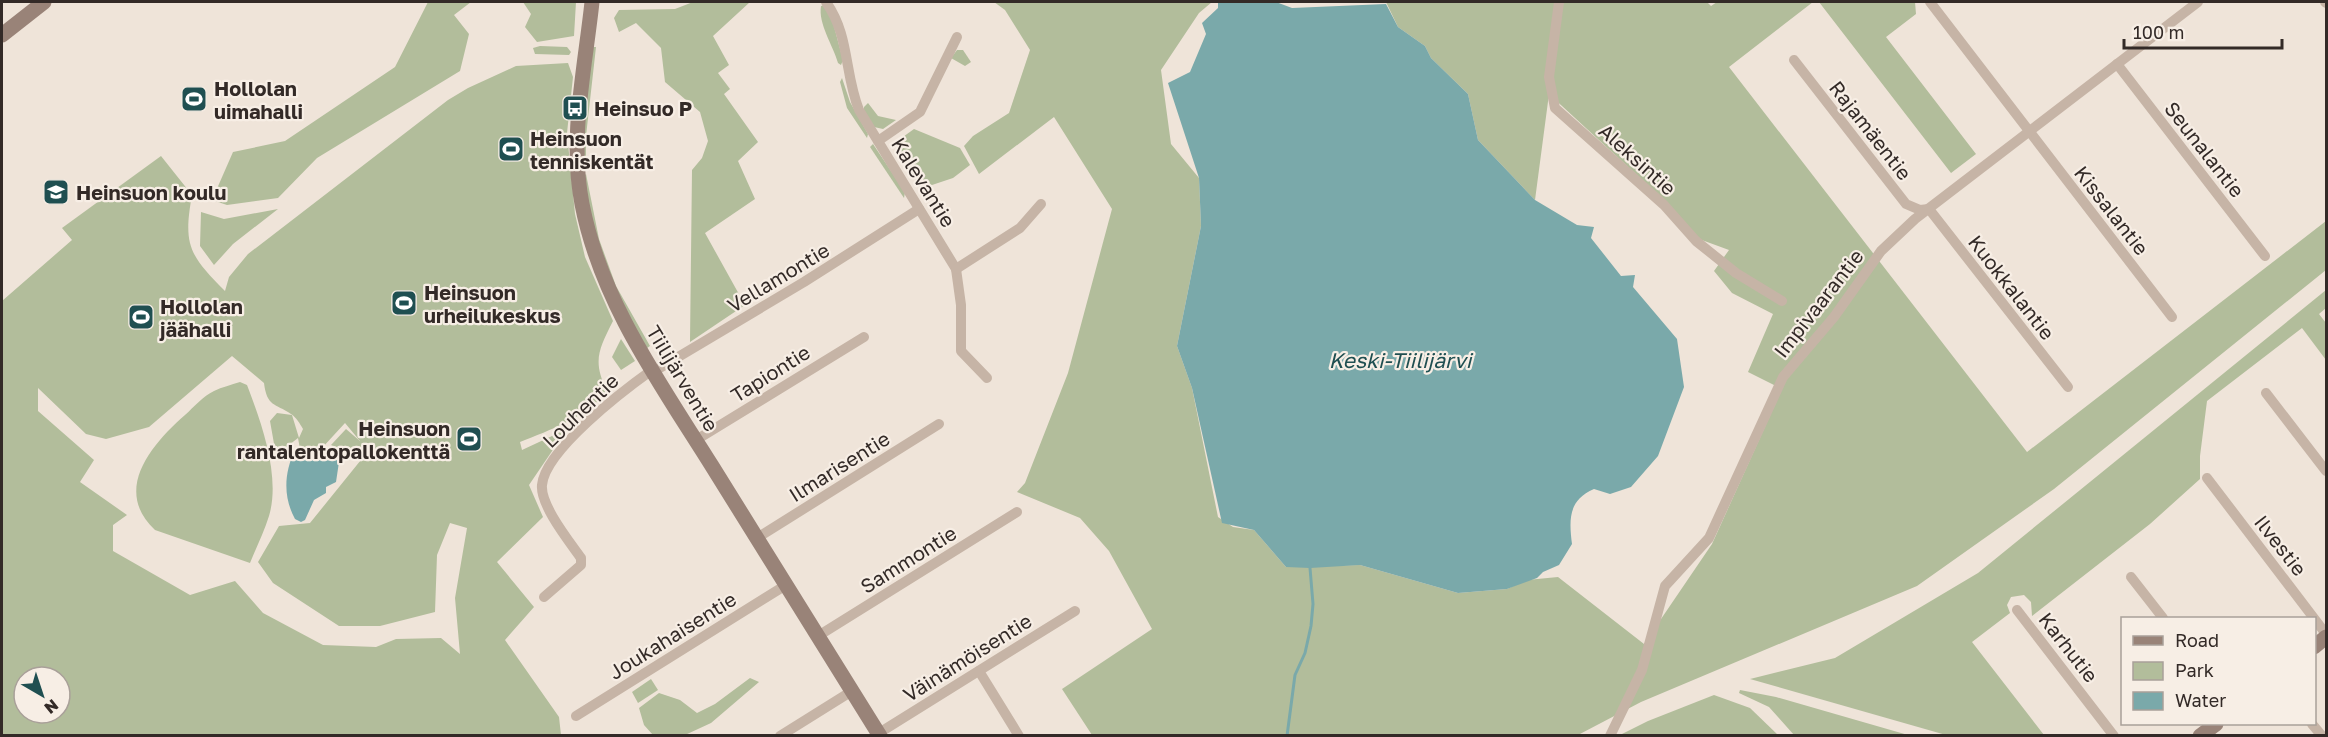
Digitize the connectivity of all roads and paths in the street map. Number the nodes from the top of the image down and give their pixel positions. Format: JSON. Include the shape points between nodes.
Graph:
{"nodes":[{"id":1,"x":44,"y":2,"type":"edge"},
{"id":2,"x":592,"y":2,"type":"edge"},
{"id":3,"x":826,"y":2,"type":"edge"},
{"id":4,"x":1559,"y":2,"type":"edge"},
{"id":5,"x":1930,"y":2,"type":"edge"},
{"id":6,"x":2178,"y":2,"type":"edge"},
{"id":7,"x":2195,"y":4,"type":"edge"},
{"id":8,"x":2,"y":35,"type":"edge"},
{"id":9,"x":957,"y":37,"type":"dead end"},
{"id":10,"x":1794,"y":60,"type":"dead end"},
{"id":11,"x":2117,"y":64,"type":"junction"},
{"id":12,"x":2027,"y":128,"type":"junction"},
{"id":13,"x":878,"y":141,"type":"junction"},
{"id":14,"x":1041,"y":204,"type":"dead end"},
{"id":15,"x":1929,"y":208,"type":"junction"},
{"id":16,"x":919,"y":209,"type":"junction"},
{"id":17,"x":2265,"y":256,"type":"dead end"},
{"id":18,"x":956,"y":269,"type":"junction"},
{"id":19,"x":1782,"y":301,"type":"dead end"},
{"id":20,"x":2172,"y":317,"type":"dead end"},
{"id":21,"x":864,"y":337,"type":"dead end"},
{"id":22,"x":653,"y":371,"type":"junction"},
{"id":23,"x":987,"y":378,"type":"dead end"},
{"id":24,"x":2067,"y":387,"type":"dead end"},
{"id":25,"x":2266,"y":393,"type":"dead end"},
{"id":26,"x":939,"y":424,"type":"dead end"},
{"id":27,"x":696,"y":440,"type":"junction"},
{"id":28,"x":2326,"y":471,"type":"edge"},
{"id":29,"x":2207,"y":478,"type":"dead end"},
{"id":30,"x":1017,"y":512,"type":"dead end"},
{"id":31,"x":757,"y":538,"type":"junction"},
{"id":32,"x":2131,"y":577,"type":"dead end"},
{"id":33,"x":786,"y":585,"type":"junction"},
{"id":34,"x":544,"y":597,"type":"dead end"},
{"id":35,"x":2017,"y":609,"type":"dead end"},
{"id":36,"x":1075,"y":610,"type":"dead end"},
{"id":37,"x":2162,"y":617,"type":"edge"},
{"id":38,"x":2312,"y":617,"type":"edge"},
{"id":39,"x":2316,"y":623,"type":"edge"},
{"id":40,"x":818,"y":636,"type":"junction"},
{"id":41,"x":2326,"y":636,"type":"edge"},
{"id":42,"x":979,"y":670,"type":"junction"},
{"id":43,"x":852,"y":691,"type":"junction"},
{"id":44,"x":576,"y":716,"type":"dead end"},
{"id":45,"x":2213,"y":725,"type":"edge"},
{"id":46,"x":879,"y":734,"type":"edge"},
{"id":47,"x":780,"y":735,"type":"edge"},
{"id":48,"x":1019,"y":735,"type":"edge"},
{"id":49,"x":1610,"y":735,"type":"edge"},
{"id":50,"x":2114,"y":735,"type":"edge"},
{"id":51,"x":2200,"y":735,"type":"edge"}],
"edges":[{"from":1,"to":8,"type":"street"},
{"from":2,"to":22,"type":"street","name":"Tiilijärventie","via":[[576,150],[582,204],[610,294]]},
{"from":3,"to":13,"type":"street","name":"Kalevantie","via":[[844,36],[854,96]]},
{"from":4,"to":19,"type":"street","name":"Aleksintie","via":[[1550,77],[1555,108],[1664,205],[1696,241],[1736,273]]},
{"from":5,"to":12,"type":"street","name":"Kissalantie"},
{"from":6,"to":7,"type":"street"},
{"from":7,"to":11,"type":"street","name":"Impivaarantie"},
{"from":9,"to":13,"type":"street","via":[[920,112]]},
{"from":10,"to":15,"type":"street","name":"Rajamäentie","via":[[1906,204],[1920,210]]},
{"from":11,"to":12,"type":"street","name":"Impivaarantie"},
{"from":11,"to":17,"type":"street","name":"Seunalantie"},
{"from":12,"to":15,"type":"street","name":"Impivaarantie"},
{"from":12,"to":20,"type":"street","name":"Kissalantie"},
{"from":13,"to":16,"type":"street","name":"Kalevantie"},
{"from":14,"to":18,"type":"street","via":[[1020,228]]},
{"from":15,"to":24,"type":"street","name":"Kuokkalantie"},
{"from":15,"to":49,"type":"street","name":"Impivaarantie","via":[[1881,251],[1834,317],[1783,377],[1709,538],[1665,586],[1642,670]]},
{"from":16,"to":18,"type":"street","name":"Kalevantie"},
{"from":16,"to":22,"type":"street","name":"Vellamontie"},
{"from":18,"to":23,"type":"street","name":"Kalevantie","via":[[962,351]]},
{"from":21,"to":27,"type":"street","name":"Tapiontie"},
{"from":22,"to":27,"type":"street","name":"Tiilijärventie"},
{"from":22,"to":34,"type":"street","name":"Louhentie","via":[[621,391],[563,448],[546,471],[541,486],[545,501],[582,565]]},
{"from":25,"to":28,"type":"street"},
{"from":26,"to":31,"type":"street","name":"Ilmarisentie"},
{"from":27,"to":31,"type":"street","name":"Tiilijärventie"},
{"from":29,"to":38,"type":"street","name":"Ilvestie"},
{"from":30,"to":40,"type":"street","name":"Sammontie"},
{"from":31,"to":33,"type":"street","name":"Tiilijärventie"},
{"from":32,"to":37,"type":"street"},
{"from":33,"to":40,"type":"street","name":"Tiilijärventie"},
{"from":33,"to":44,"type":"street","name":"Joukahaisentie"},
{"from":35,"to":50,"type":"street","name":"Karhutie"},
{"from":36,"to":42,"type":"street","name":"Väinämöisentie"},
{"from":39,"to":41,"type":"street","name":"Ilvestie"},
{"from":40,"to":43,"type":"street","name":"Tiilijärventie"},
{"from":42,"to":46,"type":"street","name":"Väinämöisentie"},
{"from":42,"to":48,"type":"street"},
{"from":43,"to":46,"type":"street","name":"Tiilijärventie"},
{"from":43,"to":47,"type":"street"},
{"from":45,"to":51,"type":"street"}]}
